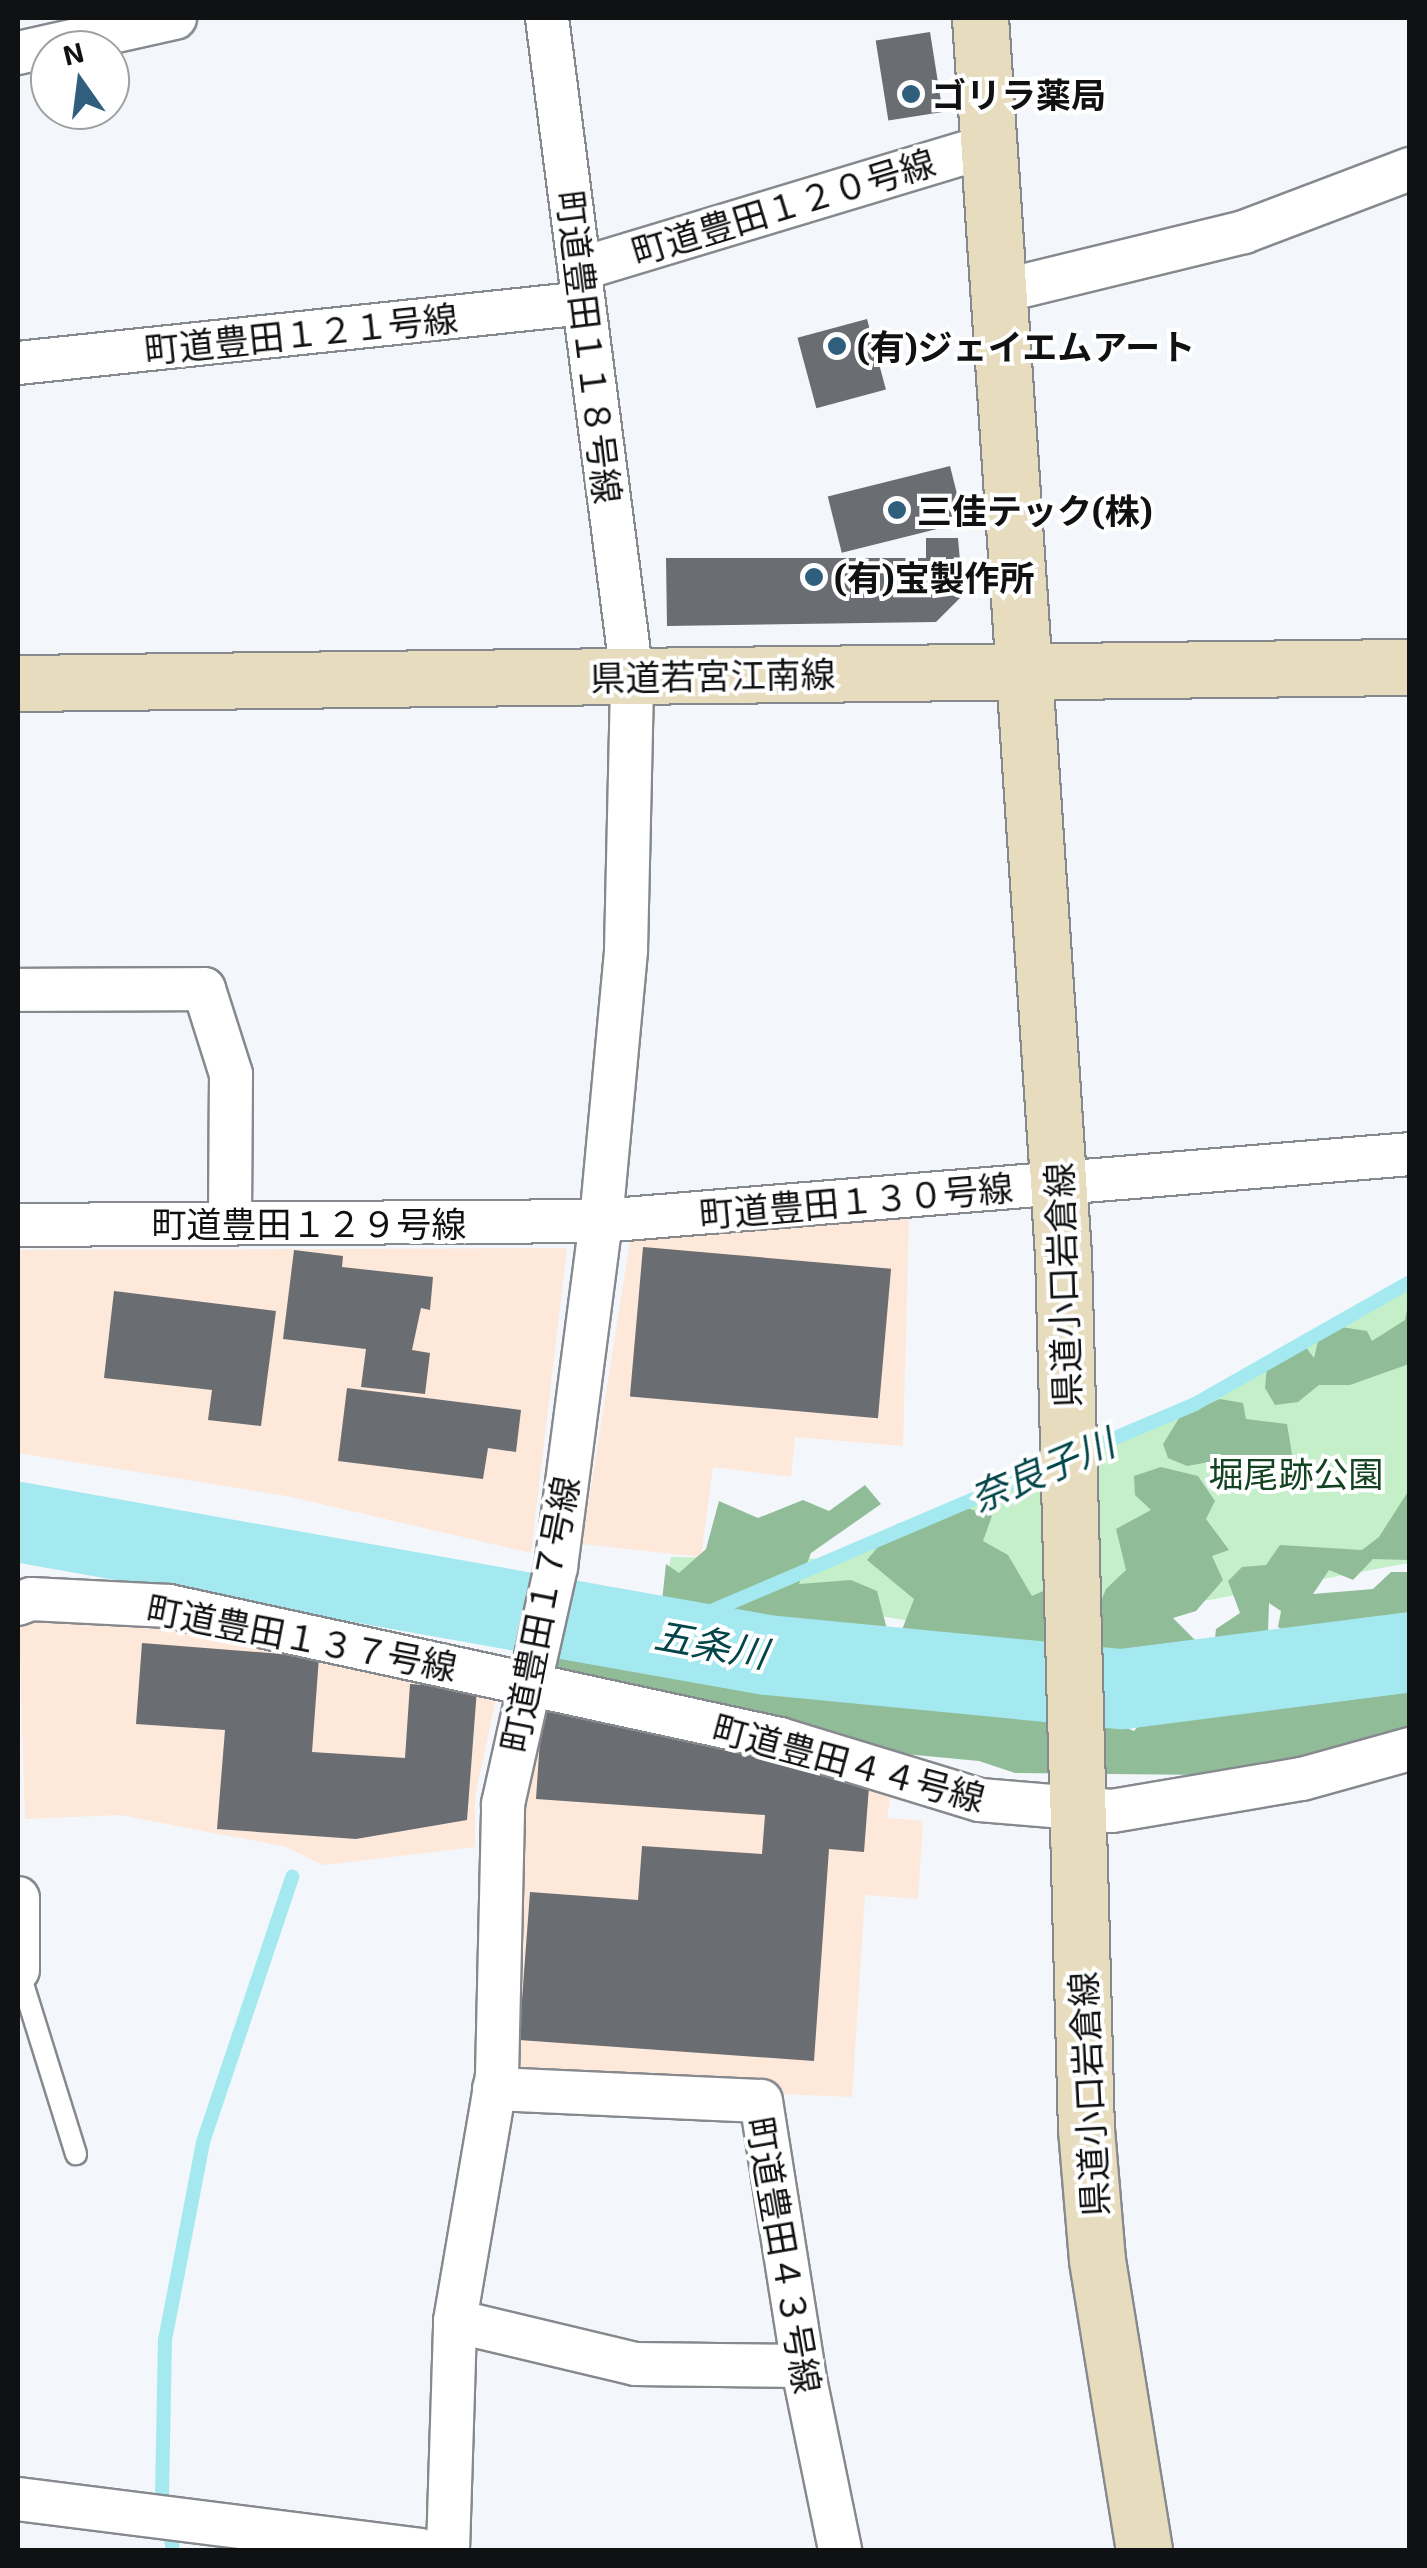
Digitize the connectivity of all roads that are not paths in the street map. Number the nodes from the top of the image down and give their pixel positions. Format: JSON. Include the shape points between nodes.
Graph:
{"nodes":[{"id":1,"x":176,"y":18,"type":"edge"},
{"id":2,"x":547,"y":18,"type":"edge"},
{"id":3,"x":980,"y":18,"type":"edge"},
{"id":4,"x":18,"y":53,"type":"edge"},
{"id":5,"x":988,"y":146,"type":"junction"},
{"id":6,"x":1410,"y":169,"type":"edge"},
{"id":7,"x":582,"y":286,"type":"junction"},
{"id":8,"x":998,"y":292,"type":"junction"},
{"id":9,"x":18,"y":363,"type":"edge"},
{"id":10,"x":1410,"y":667,"type":"edge"},
{"id":11,"x":1026,"y":671,"type":"junction"},
{"id":12,"x":632,"y":676,"type":"junction"},
{"id":13,"x":18,"y":683,"type":"edge"},
{"id":14,"x":18,"y":990,"type":"edge"},
{"id":15,"x":1410,"y":1154,"type":"edge"},
{"id":16,"x":1060,"y":1183,"type":"junction"},
{"id":17,"x":601,"y":1221,"type":"junction"},
{"id":18,"x":230,"y":1223,"type":"junction"},
{"id":19,"x":18,"y":1225,"type":"edge"},
{"id":20,"x":18,"y":1604,"type":"edge"},
{"id":21,"x":527,"y":1677,"type":"junction"},
{"id":22,"x":1410,"y":1749,"type":"edge"},
{"id":23,"x":1078,"y":1801,"type":"junction"},
{"id":24,"x":18,"y":1898,"type":"edge"},
{"id":25,"x":18,"y":1970,"type":"edge"},
{"id":26,"x":494,"y":2088,"type":"junction"},
{"id":27,"x":76,"y":2154,"type":"dead end"},
{"id":28,"x":455,"y":2321,"type":"junction"},
{"id":29,"x":802,"y":2366,"type":"junction"},
{"id":30,"x":18,"y":2498,"type":"edge"},
{"id":31,"x":421,"y":2550,"type":"edge"},
{"id":32,"x":448,"y":2550,"type":"edge"},
{"id":33,"x":840,"y":2550,"type":"edge"},
{"id":34,"x":1144,"y":2550,"type":"edge"}],
"edges":[{"from":1,"to":4,"type":"street"},
{"from":2,"to":7,"type":"street","name":"町道豊田１１８号線"},
{"from":3,"to":5,"type":"main road","name":"県道小口岩倉線"},
{"from":5,"to":7,"type":"street","name":"町道豊田１２０号線"},
{"from":5,"to":8,"type":"main road","name":"県道小口岩倉線"},
{"from":6,"to":8,"type":"street","via":[[1244,232]]},
{"from":7,"to":9,"type":"street","name":"町道豊田１２１号線"},
{"from":7,"to":12,"type":"street","name":"町道豊田１１８号線"},
{"from":8,"to":11,"type":"main road","name":"県道小口岩倉線"},
{"from":10,"to":11,"type":"main road","name":"県道若宮江南線"},
{"from":11,"to":12,"type":"main road","name":"県道若宮江南線"},
{"from":11,"to":16,"type":"main road","name":"県道小口岩倉線"},
{"from":12,"to":13,"type":"main road","name":"県道若宮江南線"},
{"from":12,"to":17,"type":"street","name":"町道豊田１７号線","via":[[626,950]]},
{"from":14,"to":18,"type":"street","via":[[204,989],[232,1074]]},
{"from":15,"to":16,"type":"street","name":"町道豊田１３０号線"},
{"from":16,"to":17,"type":"street","name":"町道豊田１３０号線"},
{"from":16,"to":23,"type":"main road","name":"県道小口岩倉線"},
{"from":17,"to":18,"type":"street","name":"町道豊田１２９号線"},
{"from":17,"to":21,"type":"street","name":"町道豊田１７号線","via":[[556,1568]]},
{"from":18,"to":19,"type":"street","name":"町道豊田１２９号線"},
{"from":20,"to":21,"type":"street","name":"町道豊田１３７号線","via":[[31,1599],[169,1606]]},
{"from":21,"to":23,"type":"street","name":"町道豊田４４号線","via":[[780,1740],[980,1800]]},
{"from":21,"to":26,"type":"street","name":"町道豊田１７号線","via":[[503,1804]]},
{"from":22,"to":23,"type":"street","name":"町道豊田４４号線","via":[[1302,1779],[1112,1811]]},
{"from":23,"to":34,"type":"main road","name":"県道小口岩倉線","via":[[1085,2098],[1097,2260]]},
{"from":24,"to":25,"type":"street"},
{"from":25,"to":27,"type":"lane"},
{"from":26,"to":28,"type":"street","name":"町道豊田１７号線"},
{"from":26,"to":29,"type":"street","name":"町道豊田４３号線","via":[[761,2101]]},
{"from":28,"to":29,"type":"street","via":[[635,2364]]},
{"from":28,"to":32,"type":"street","name":"町道豊田１７号線"},
{"from":29,"to":33,"type":"street","name":"町道豊田４３号線"},
{"from":30,"to":31,"type":"street"}]}
